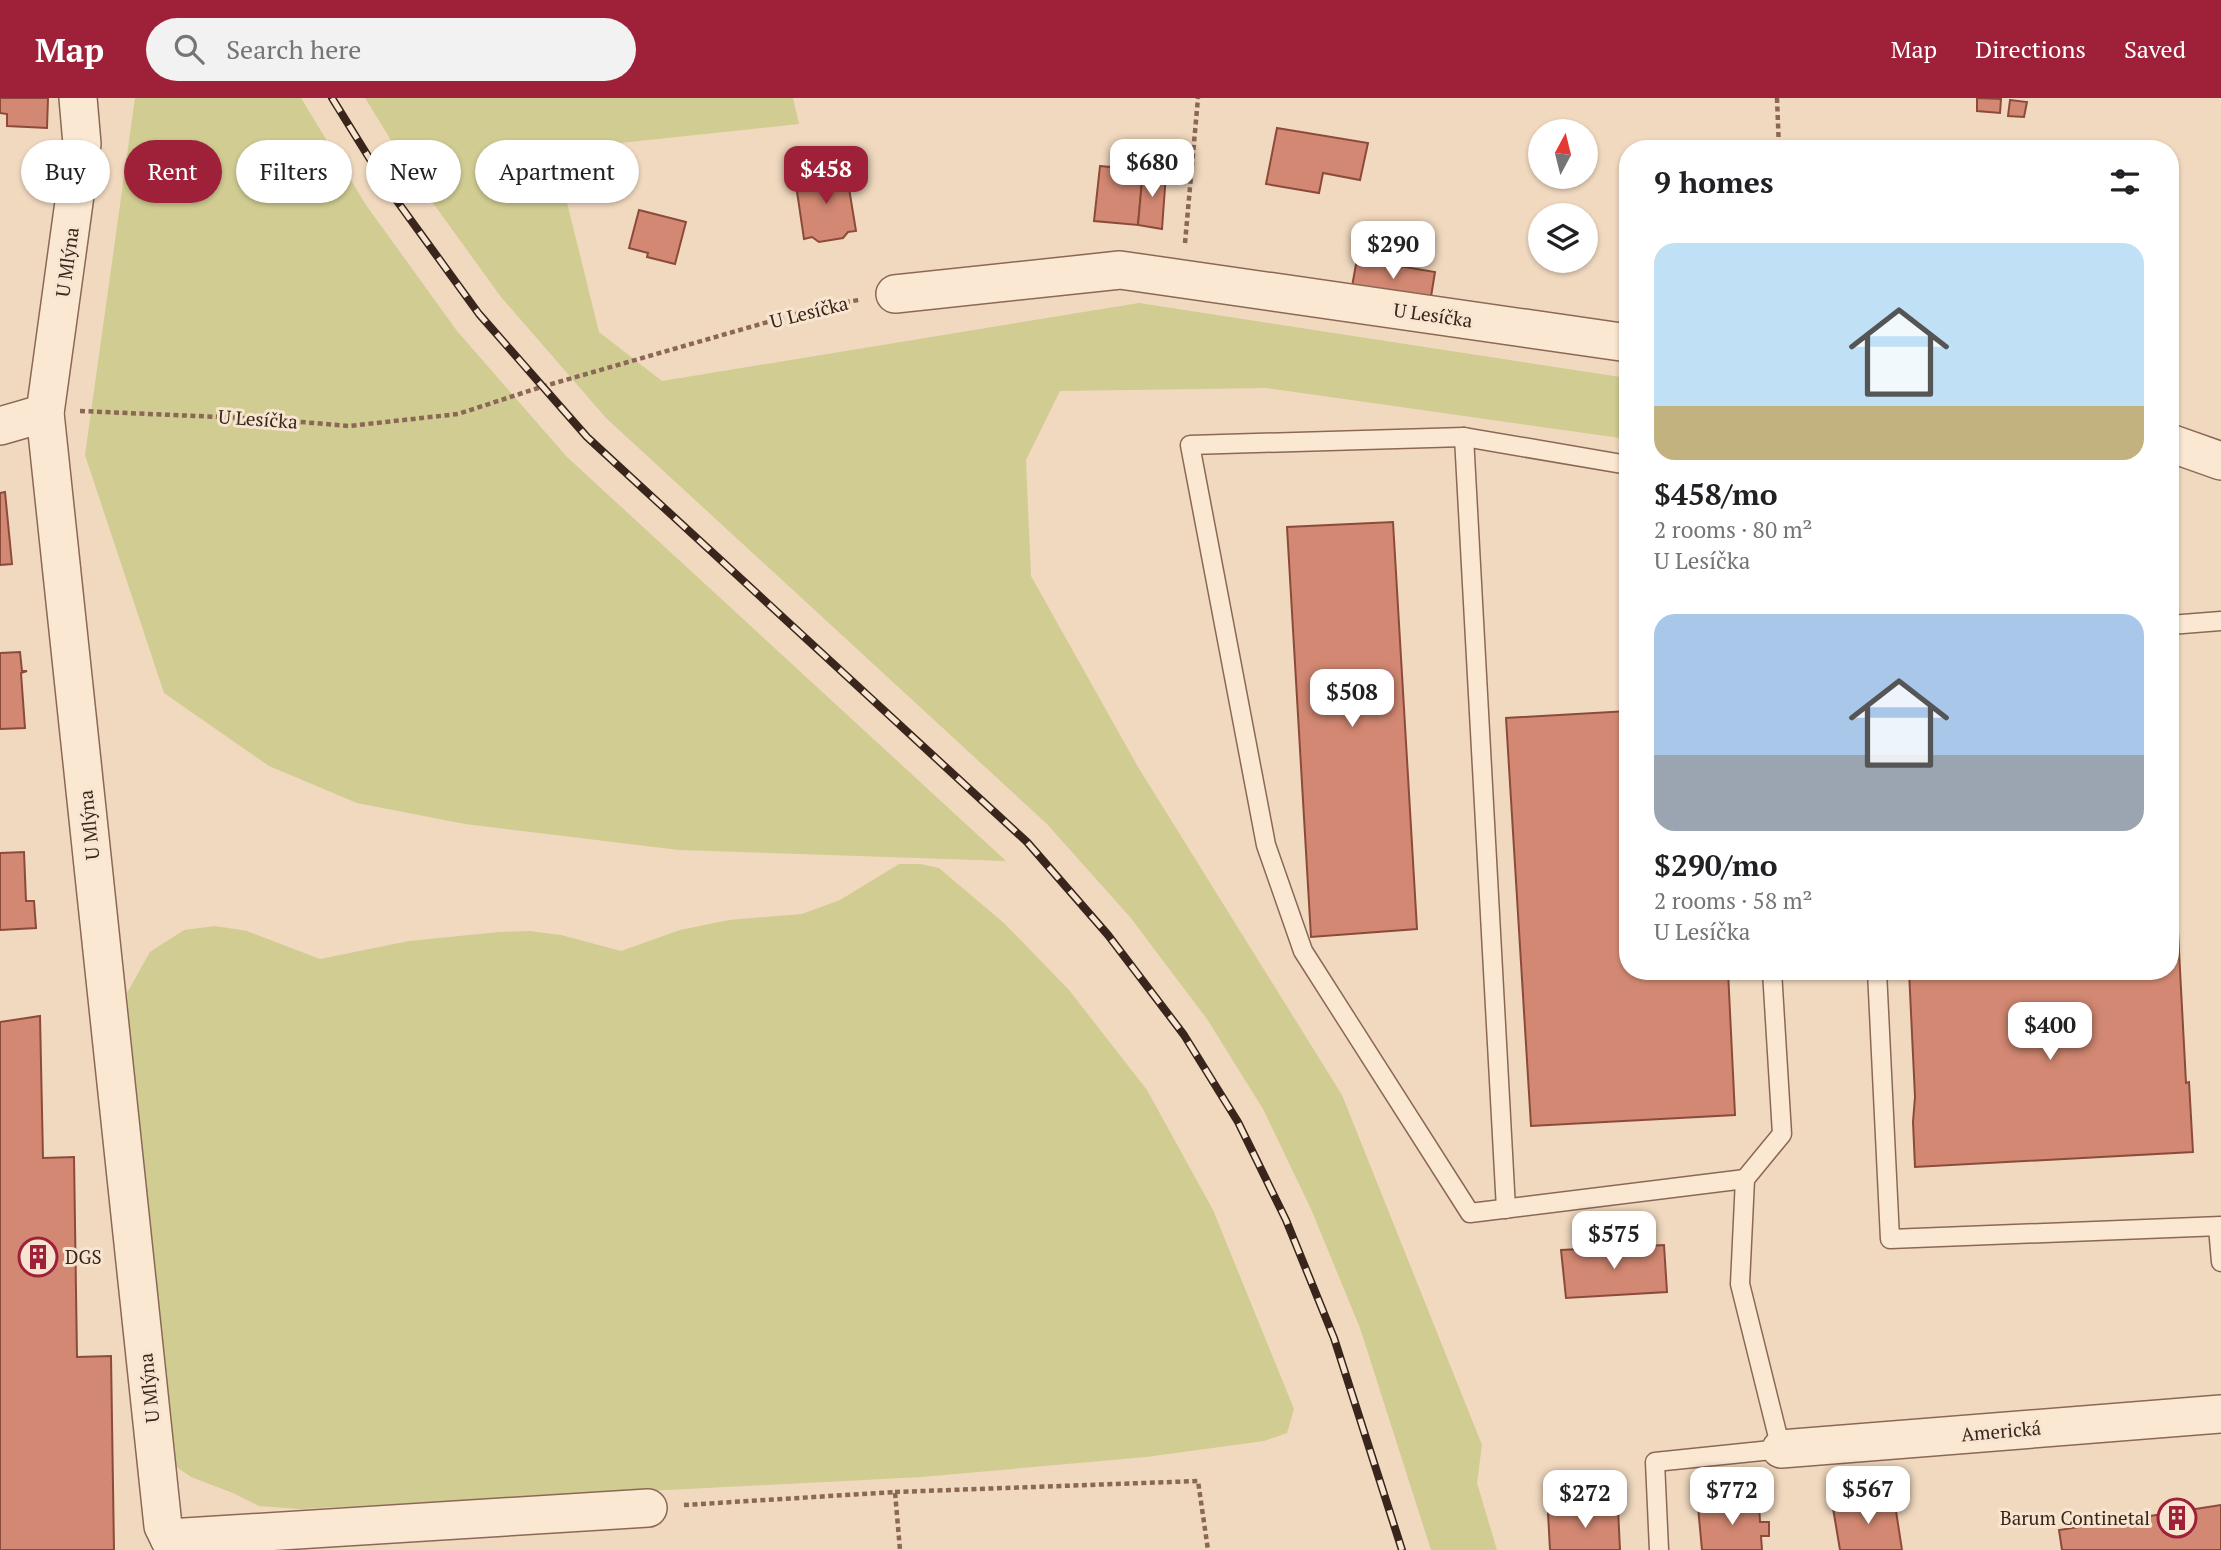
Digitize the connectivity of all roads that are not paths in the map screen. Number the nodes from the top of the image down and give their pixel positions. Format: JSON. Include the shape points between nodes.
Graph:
{"nodes":[{"id":1,"x":78,"y":98,"type":"edge"},
{"id":2,"x":895,"y":294,"type":"road end"},
{"id":3,"x":1619,"y":342,"type":"edge"},
{"id":4,"x":45,"y":413,"type":"junction"},
{"id":5,"x":0,"y":426,"type":"edge"},
{"id":6,"x":1464,"y":437,"type":"junction"},
{"id":7,"x":2179,"y":446,"type":"edge"},
{"id":8,"x":2221,"y":461,"type":"edge"},
{"id":9,"x":1619,"y":463,"type":"edge"},
{"id":10,"x":2221,"y":621,"type":"edge"},
{"id":11,"x":2179,"y":624,"type":"edge"},
{"id":12,"x":1773,"y":980,"type":"edge"},
{"id":13,"x":1877,"y":980,"type":"edge"},
{"id":14,"x":1745,"y":1179,"type":"junction"},
{"id":15,"x":1506,"y":1209,"type":"junction"},
{"id":16,"x":2219,"y":1226,"type":"edge"},
{"id":17,"x":2221,"y":1262,"type":"edge"},
{"id":18,"x":2221,"y":1413,"type":"edge"},
{"id":19,"x":1781,"y":1449,"type":"junction"},
{"id":20,"x":648,"y":1507,"type":"road end"},
{"id":21,"x":172,"y":1544,"type":"edge"},
{"id":22,"x":1659,"y":1550,"type":"edge"}],
"edges":[{"from":1,"to":4,"type":"street","name":"U Mlýna","via":[[82,145]]},
{"from":2,"to":3,"type":"street","name":"U Lesíčka","via":[[1120,270]]},
{"from":4,"to":5,"type":"street"},
{"from":4,"to":21,"type":"street","name":"U Mlýna","via":[[163,1526]]},
{"from":6,"to":9,"type":"lane"},
{"from":6,"to":15,"type":"lane"},
{"from":6,"to":15,"type":"lane","via":[[1190,445],[1266,845],[1303,951],[1470,1213]]},
{"from":7,"to":8,"type":"street"},
{"from":10,"to":11,"type":"lane"},
{"from":12,"to":14,"type":"lane","via":[[1782,1134]]},
{"from":13,"to":16,"type":"lane","via":[[1890,1239]]},
{"from":14,"to":15,"type":"lane"},
{"from":14,"to":19,"type":"lane","via":[[1740,1284]]},
{"from":16,"to":17,"type":"lane"},
{"from":18,"to":19,"type":"street","name":"Americká"},
{"from":19,"to":22,"type":"lane","via":[[1655,1462]]},
{"from":20,"to":21,"type":"street"}]}
